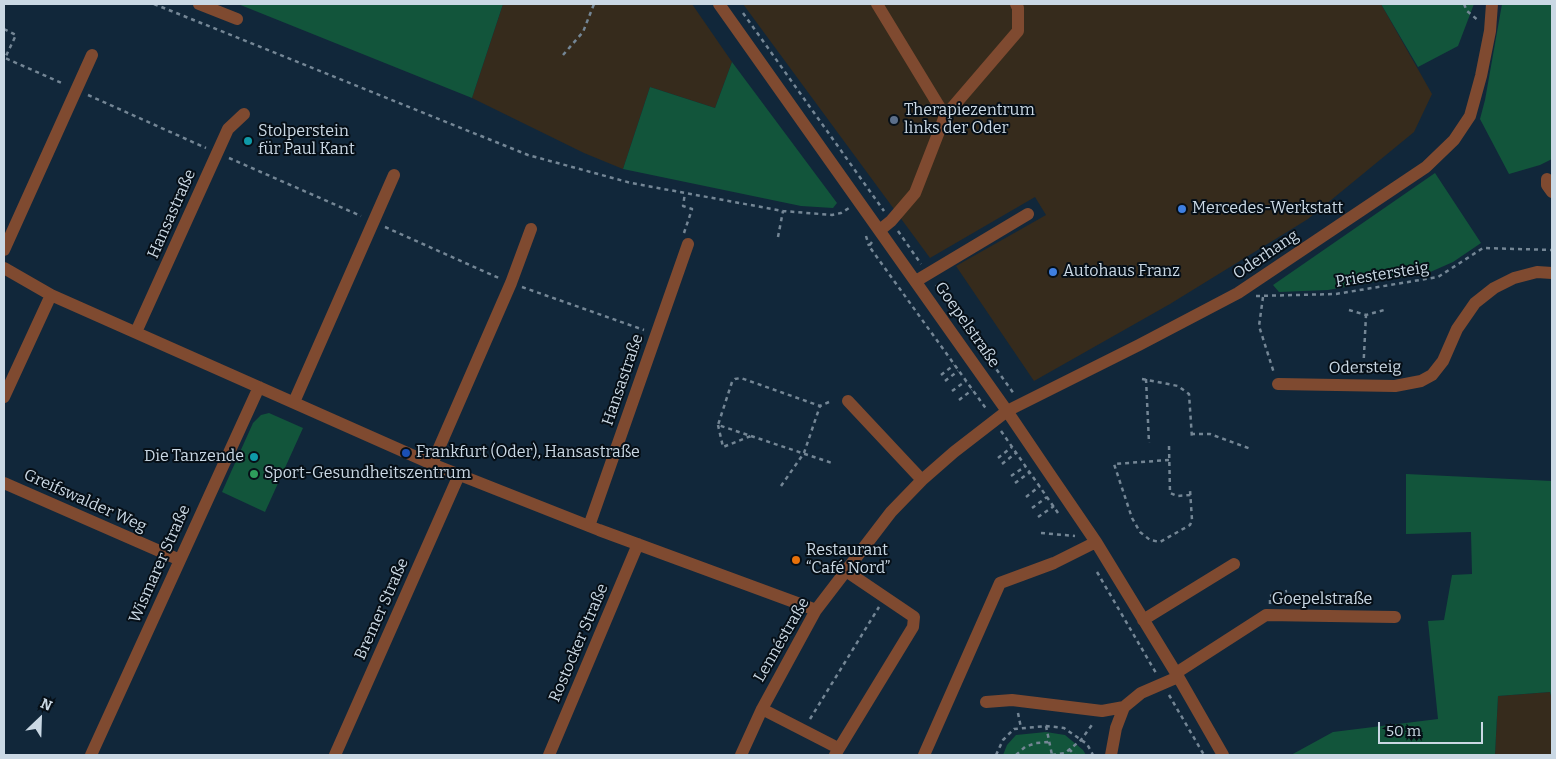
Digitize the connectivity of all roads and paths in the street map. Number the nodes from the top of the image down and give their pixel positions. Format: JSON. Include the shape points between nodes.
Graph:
{"nodes":[{"id":1,"x":154,"y":4,"type":"edge"},
{"id":2,"x":199,"y":4,"type":"edge"},
{"id":3,"x":594,"y":4,"type":"edge"},
{"id":4,"x":719,"y":4,"type":"edge"},
{"id":5,"x":877,"y":4,"type":"edge"},
{"id":6,"x":1016,"y":4,"type":"edge"},
{"id":7,"x":1464,"y":4,"type":"edge"},
{"id":8,"x":1492,"y":4,"type":"edge"},
{"id":9,"x":742,"y":12,"type":"dead end"},
{"id":10,"x":237,"y":19,"type":"dead end"},
{"id":11,"x":4,"y":29,"type":"edge"},
{"id":12,"x":1490,"y":31,"type":"junction"},
{"id":13,"x":92,"y":55,"type":"dead end"},
{"id":14,"x":563,"y":55,"type":"dead end"},
{"id":15,"x":77,"y":90,"type":"junction"},
{"id":16,"x":244,"y":114,"type":"dead end"},
{"id":17,"x":945,"y":116,"type":"junction"},
{"id":18,"x":394,"y":175,"type":"dead end"},
{"id":19,"x":1547,"y":179,"type":"dead end"},
{"id":20,"x":1552,"y":192,"type":"edge"},
{"id":21,"x":685,"y":193,"type":"junction"},
{"id":22,"x":872,"y":194,"type":"junction"},
{"id":23,"x":860,"y":202,"type":"junction"},
{"id":24,"x":783,"y":210,"type":"junction"},
{"id":25,"x":1028,"y":214,"type":"dead end"},
{"id":26,"x":891,"y":221,"type":"junction"},
{"id":27,"x":531,"y":229,"type":"dead end"},
{"id":28,"x":880,"y":230,"type":"junction"},
{"id":29,"x":778,"y":237,"type":"dead end"},
{"id":30,"x":688,"y":244,"type":"joint"},
{"id":31,"x":4,"y":250,"type":"edge"},
{"id":32,"x":1552,"y":250,"type":"edge"},
{"id":33,"x":4,"y":268,"type":"edge"},
{"id":34,"x":1552,"y":272,"type":"edge"},
{"id":35,"x":928,"y":274,"type":"junction"},
{"id":36,"x":916,"y":281,"type":"junction"},
{"id":37,"x":1238,"y":293,"type":"junction"},
{"id":38,"x":51,"y":294,"type":"junction"},
{"id":39,"x":1263,"y":297,"type":"junction"},
{"id":40,"x":1349,"y":310,"type":"dead end"},
{"id":41,"x":1384,"y":310,"type":"dead end"},
{"id":42,"x":1366,"y":316,"type":"junction"},
{"id":43,"x":136,"y":332,"type":"junction"},
{"id":44,"x":954,"y":365,"type":"junction"},
{"id":45,"x":958,"y":371,"type":"junction"},
{"id":46,"x":941,"y":375,"type":"dead end"},
{"id":47,"x":1142,"y":379,"type":"dead end"},
{"id":48,"x":1146,"y":379,"type":"junction"},
{"id":49,"x":944,"y":381,"type":"dead end"},
{"id":50,"x":966,"y":381,"type":"junction"},
{"id":51,"x":1278,"y":384,"type":"joint"},
{"id":52,"x":1363,"y":386,"type":"junction"},
{"id":53,"x":259,"y":387,"type":"junction"},
{"id":54,"x":972,"y":390,"type":"junction"},
{"id":55,"x":952,"y":391,"type":"dead end"},
{"id":56,"x":4,"y":397,"type":"edge"},
{"id":57,"x":959,"y":400,"type":"dead end"},
{"id":58,"x":848,"y":401,"type":"dead end"},
{"id":59,"x":294,"y":402,"type":"junction"},
{"id":60,"x":829,"y":402,"type":"dead end"},
{"id":61,"x":1020,"y":404,"type":"junction"},
{"id":62,"x":820,"y":406,"type":"junction"},
{"id":63,"x":1007,"y":411,"type":"junction"},
{"id":64,"x":994,"y":421,"type":"junction"},
{"id":65,"x":718,"y":425,"type":"junction"},
{"id":66,"x":1192,"y":434,"type":"junction"},
{"id":67,"x":752,"y":436,"type":"junction"},
{"id":68,"x":1192,"y":438,"type":"dead end"},
{"id":69,"x":1149,"y":443,"type":"dead end"},
{"id":70,"x":1168,"y":446,"type":"dead end"},
{"id":71,"x":1012,"y":447,"type":"junction"},
{"id":72,"x":1250,"y":449,"type":"dead end"},
{"id":73,"x":804,"y":453,"type":"junction"},
{"id":74,"x":1016,"y":453,"type":"junction"},
{"id":75,"x":998,"y":458,"type":"dead end"},
{"id":76,"x":1169,"y":460,"type":"junction"},
{"id":77,"x":832,"y":463,"type":"dead end"},
{"id":78,"x":432,"y":464,"type":"junction"},
{"id":79,"x":1002,"y":464,"type":"dead end"},
{"id":80,"x":1026,"y":466,"type":"junction"},
{"id":81,"x":1030,"y":472,"type":"junction"},
{"id":82,"x":459,"y":475,"type":"junction"},
{"id":83,"x":1010,"y":476,"type":"dead end"},
{"id":84,"x":922,"y":480,"type":"junction"},
{"id":85,"x":4,"y":483,"type":"edge"},
{"id":86,"x":1015,"y":483,"type":"dead end"},
{"id":87,"x":780,"y":486,"type":"dead end"},
{"id":88,"x":1040,"y":486,"type":"junction"},
{"id":89,"x":1190,"y":490,"type":"dead end"},
{"id":90,"x":1191,"y":495,"type":"junction"},
{"id":91,"x":1026,"y":497,"type":"dead end"},
{"id":92,"x":1047,"y":497,"type":"junction"},
{"id":93,"x":1054,"y":506,"type":"junction"},
{"id":94,"x":1032,"y":508,"type":"dead end"},
{"id":95,"x":1059,"y":514,"type":"dead end"},
{"id":96,"x":1038,"y":517,"type":"dead end"},
{"id":97,"x":590,"y":526,"type":"junction"},
{"id":98,"x":1069,"y":528,"type":"dead end"},
{"id":99,"x":1041,"y":533,"type":"dead end"},
{"id":100,"x":1074,"y":536,"type":"junction"},
{"id":101,"x":1096,"y":542,"type":"junction"},
{"id":102,"x":638,"y":544,"type":"junction"},
{"id":103,"x":1083,"y":548,"type":"junction"},
{"id":104,"x":180,"y":560,"type":"junction"},
{"id":105,"x":1234,"y":564,"type":"dead end"},
{"id":106,"x":846,"y":571,"type":"junction"},
{"id":107,"x":1287,"y":592,"type":"dead end"},
{"id":108,"x":884,"y":597,"type":"junction"},
{"id":109,"x":816,"y":610,"type":"junction"},
{"id":110,"x":1271,"y":615,"type":"junction"},
{"id":111,"x":1395,"y":617,"type":"dead end"},
{"id":112,"x":1144,"y":620,"type":"junction"},
{"id":113,"x":1177,"y":675,"type":"junction"},
{"id":114,"x":1162,"y":684,"type":"junction"},
{"id":115,"x":986,"y":702,"type":"dead end"},
{"id":116,"x":1124,"y":707,"type":"junction"},
{"id":117,"x":762,"y":709,"type":"junction"},
{"id":118,"x":1102,"y":711,"type":"junction"},
{"id":119,"x":1046,"y":726,"type":"junction"},
{"id":120,"x":803,"y":730,"type":"junction"},
{"id":121,"x":1081,"y":740,"type":"junction"},
{"id":122,"x":1049,"y":742,"type":"junction"},
{"id":123,"x":1069,"y":749,"type":"junction"},
{"id":124,"x":836,"y":752,"type":"edge"},
{"id":125,"x":91,"y":755,"type":"edge"},
{"id":126,"x":335,"y":755,"type":"edge"},
{"id":127,"x":549,"y":755,"type":"edge"},
{"id":128,"x":740,"y":755,"type":"edge"},
{"id":129,"x":924,"y":755,"type":"edge"},
{"id":130,"x":996,"y":755,"type":"edge"},
{"id":131,"x":1016,"y":755,"type":"edge"},
{"id":132,"x":1052,"y":755,"type":"edge"},
{"id":133,"x":1074,"y":755,"type":"edge"},
{"id":134,"x":1093,"y":755,"type":"edge"},
{"id":135,"x":1111,"y":755,"type":"edge"},
{"id":136,"x":1204,"y":755,"type":"edge"},
{"id":137,"x":1223,"y":755,"type":"edge"}],
"edges":[{"from":1,"to":21,"type":"path","via":[[528,154],[631,183]]},
{"from":2,"to":10,"type":"street"},
{"from":3,"to":14,"type":"path","via":[[583,32]]},
{"from":4,"to":23,"type":"street","name":"Goepelstraße"},
{"from":5,"to":17,"type":"street"},
{"from":6,"to":17,"type":"street","via":[[1018,31]]},
{"from":7,"to":12,"type":"path","via":[[1467,11]]},
{"from":8,"to":12,"type":"street","name":"Oderhang"},
{"from":9,"to":22,"type":"path"},
{"from":11,"to":15,"type":"path","via":[[16,35],[5,58]]},
{"from":12,"to":37,"type":"street","name":"Oderhang","via":[[1470,116],[1454,140],[1426,167]]},
{"from":13,"to":15,"type":"street"},
{"from":15,"to":31,"type":"street"},
{"from":16,"to":43,"type":"street","name":"Hansastraße","via":[[228,129]]},
{"from":17,"to":26,"type":"street","via":[[915,193]]},
{"from":18,"to":59,"type":"street"},
{"from":19,"to":20,"type":"street"},
{"from":21,"to":24,"type":"path"},
{"from":21,"to":30,"type":"path","via":[[683,206],[692,209],[682,237]]},
{"from":22,"to":23,"type":"path"},
{"from":22,"to":26,"type":"path"},
{"from":23,"to":24,"type":"path","via":[[832,215]]},
{"from":23,"to":28,"type":"street","name":"Goepelstraße"},
{"from":24,"to":29,"type":"path"},
{"from":25,"to":35,"type":"street"},
{"from":26,"to":28,"type":"street"},
{"from":26,"to":35,"type":"path"},
{"from":27,"to":78,"type":"street","via":[[511,283]]},
{"from":28,"to":36,"type":"street","name":"Goepelstraße"},
{"from":28,"to":44,"type":"path","via":[[869,246]]},
{"from":30,"to":97,"type":"street","name":"Hansastraße"},
{"from":32,"to":39,"type":"path","name":"Priestersteig","via":[[1483,248],[1438,277],[1336,294]]},
{"from":33,"to":38,"type":"street"},
{"from":34,"to":52,"type":"street","name":"Odersteig","via":[[1514,278],[1494,288],[1475,304],[1432,375],[1395,386]]},
{"from":35,"to":36,"type":"street"},
{"from":35,"to":61,"type":"path"},
{"from":36,"to":63,"type":"street","name":"Goepelstraße"},
{"from":37,"to":39,"type":"path","name":"Priestersteig"},
{"from":37,"to":61,"type":"street","name":"Oderhang"},
{"from":38,"to":43,"type":"street"},
{"from":38,"to":56,"type":"street"},
{"from":39,"to":51,"type":"path","via":[[1259,326]]},
{"from":40,"to":42,"type":"path"},
{"from":41,"to":42,"type":"path"},
{"from":42,"to":52,"type":"path"},
{"from":43,"to":53,"type":"street"},
{"from":44,"to":45,"type":"path"},
{"from":44,"to":46,"type":"path"},
{"from":45,"to":49,"type":"path"},
{"from":45,"to":50,"type":"path"},
{"from":47,"to":48,"type":"path"},
{"from":48,"to":66,"type":"path","via":[[1178,386],[1189,394]]},
{"from":48,"to":69,"type":"path"},
{"from":50,"to":54,"type":"path"},
{"from":50,"to":55,"type":"path"},
{"from":51,"to":52,"type":"street","name":"Odersteig"},
{"from":53,"to":59,"type":"street"},
{"from":53,"to":104,"type":"street","name":"Wismarer Straße"},
{"from":54,"to":57,"type":"path"},
{"from":54,"to":64,"type":"path"},
{"from":58,"to":84,"type":"street"},
{"from":59,"to":78,"type":"street"},
{"from":60,"to":62,"type":"path"},
{"from":61,"to":63,"type":"street","name":"Oderhang"},
{"from":62,"to":65,"type":"path","via":[[740,378],[732,382]]},
{"from":62,"to":73,"type":"path"},
{"from":63,"to":64,"type":"street","name":"Lennéstraße"},
{"from":63,"to":101,"type":"street","name":"Goepelstraße"},
{"from":64,"to":71,"type":"path"},
{"from":64,"to":84,"type":"street","name":"Lennéstraße"},
{"from":65,"to":67,"type":"path"},
{"from":65,"to":67,"type":"path","via":[[723,447]]},
{"from":66,"to":68,"type":"path"},
{"from":66,"to":72,"type":"path","via":[[1210,434]]},
{"from":67,"to":73,"type":"path"},
{"from":70,"to":76,"type":"path"},
{"from":71,"to":74,"type":"path"},
{"from":71,"to":75,"type":"path"},
{"from":73,"to":77,"type":"path"},
{"from":73,"to":87,"type":"path"},
{"from":74,"to":79,"type":"path"},
{"from":74,"to":80,"type":"path"},
{"from":76,"to":90,"type":"path","via":[[1170,493]]},
{"from":76,"to":90,"type":"path","via":[[1114,464],[1140,532],[1150,540],[1160,542],[1190,525]]},
{"from":78,"to":82,"type":"street"},
{"from":80,"to":81,"type":"path"},
{"from":80,"to":83,"type":"path"},
{"from":81,"to":86,"type":"path"},
{"from":81,"to":88,"type":"path"},
{"from":82,"to":97,"type":"street"},
{"from":82,"to":126,"type":"street","name":"Bremer Straße"},
{"from":84,"to":106,"type":"street","name":"Lennéstraße","via":[[891,512]]},
{"from":85,"to":104,"type":"street","name":"Greifswalder Weg"},
{"from":88,"to":91,"type":"path"},
{"from":88,"to":92,"type":"path"},
{"from":89,"to":90,"type":"path"},
{"from":92,"to":93,"type":"path"},
{"from":92,"to":94,"type":"path"},
{"from":93,"to":95,"type":"path"},
{"from":93,"to":96,"type":"path"},
{"from":97,"to":102,"type":"street"},
{"from":98,"to":100,"type":"path"},
{"from":99,"to":100,"type":"path"},
{"from":100,"to":103,"type":"path"},
{"from":101,"to":103,"type":"street"},
{"from":101,"to":112,"type":"street","name":"Goepelstraße"},
{"from":102,"to":109,"type":"street"},
{"from":102,"to":127,"type":"street","name":"Rostocker Straße"},
{"from":103,"to":114,"type":"path"},
{"from":103,"to":129,"type":"street","via":[[1000,583]]},
{"from":104,"to":125,"type":"street","name":"Wismarer Straße"},
{"from":105,"to":112,"type":"street"},
{"from":106,"to":108,"type":"street"},
{"from":106,"to":109,"type":"street","name":"Lennéstraße"},
{"from":107,"to":110,"type":"path","via":[[1270,596]]},
{"from":108,"to":120,"type":"path"},
{"from":108,"to":124,"type":"street","via":[[914,617],[912,627]]},
{"from":109,"to":117,"type":"street","name":"Lennéstraße"},
{"from":110,"to":111,"type":"street","name":"Goepelstraße"},
{"from":110,"to":113,"type":"street","name":"Goepelstraße","via":[[1266,615]]},
{"from":112,"to":113,"type":"street","name":"Goepelstraße"},
{"from":113,"to":114,"type":"street"},
{"from":113,"to":137,"type":"street","name":"Goepelstraße"},
{"from":114,"to":116,"type":"street","via":[[1141,693]]},
{"from":114,"to":136,"type":"path"},
{"from":115,"to":118,"type":"street","via":[[1012,700]]},
{"from":116,"to":118,"type":"street"},
{"from":116,"to":135,"type":"street"},
{"from":117,"to":120,"type":"street"},
{"from":117,"to":128,"type":"street","name":"Lennéstraße"},
{"from":118,"to":121,"type":"path"},
{"from":119,"to":121,"type":"path","via":[[1064,728]]},
{"from":119,"to":122,"type":"path"},
{"from":119,"to":130,"type":"path","via":[[1014,729],[1003,740]]},
{"from":120,"to":124,"type":"street"},
{"from":121,"to":123,"type":"path"},
{"from":121,"to":134,"type":"path"},
{"from":122,"to":131,"type":"path","via":[[1025,747]]},
{"from":122,"to":132,"type":"path"},
{"from":123,"to":132,"type":"path"},
{"from":123,"to":133,"type":"path"}]}
